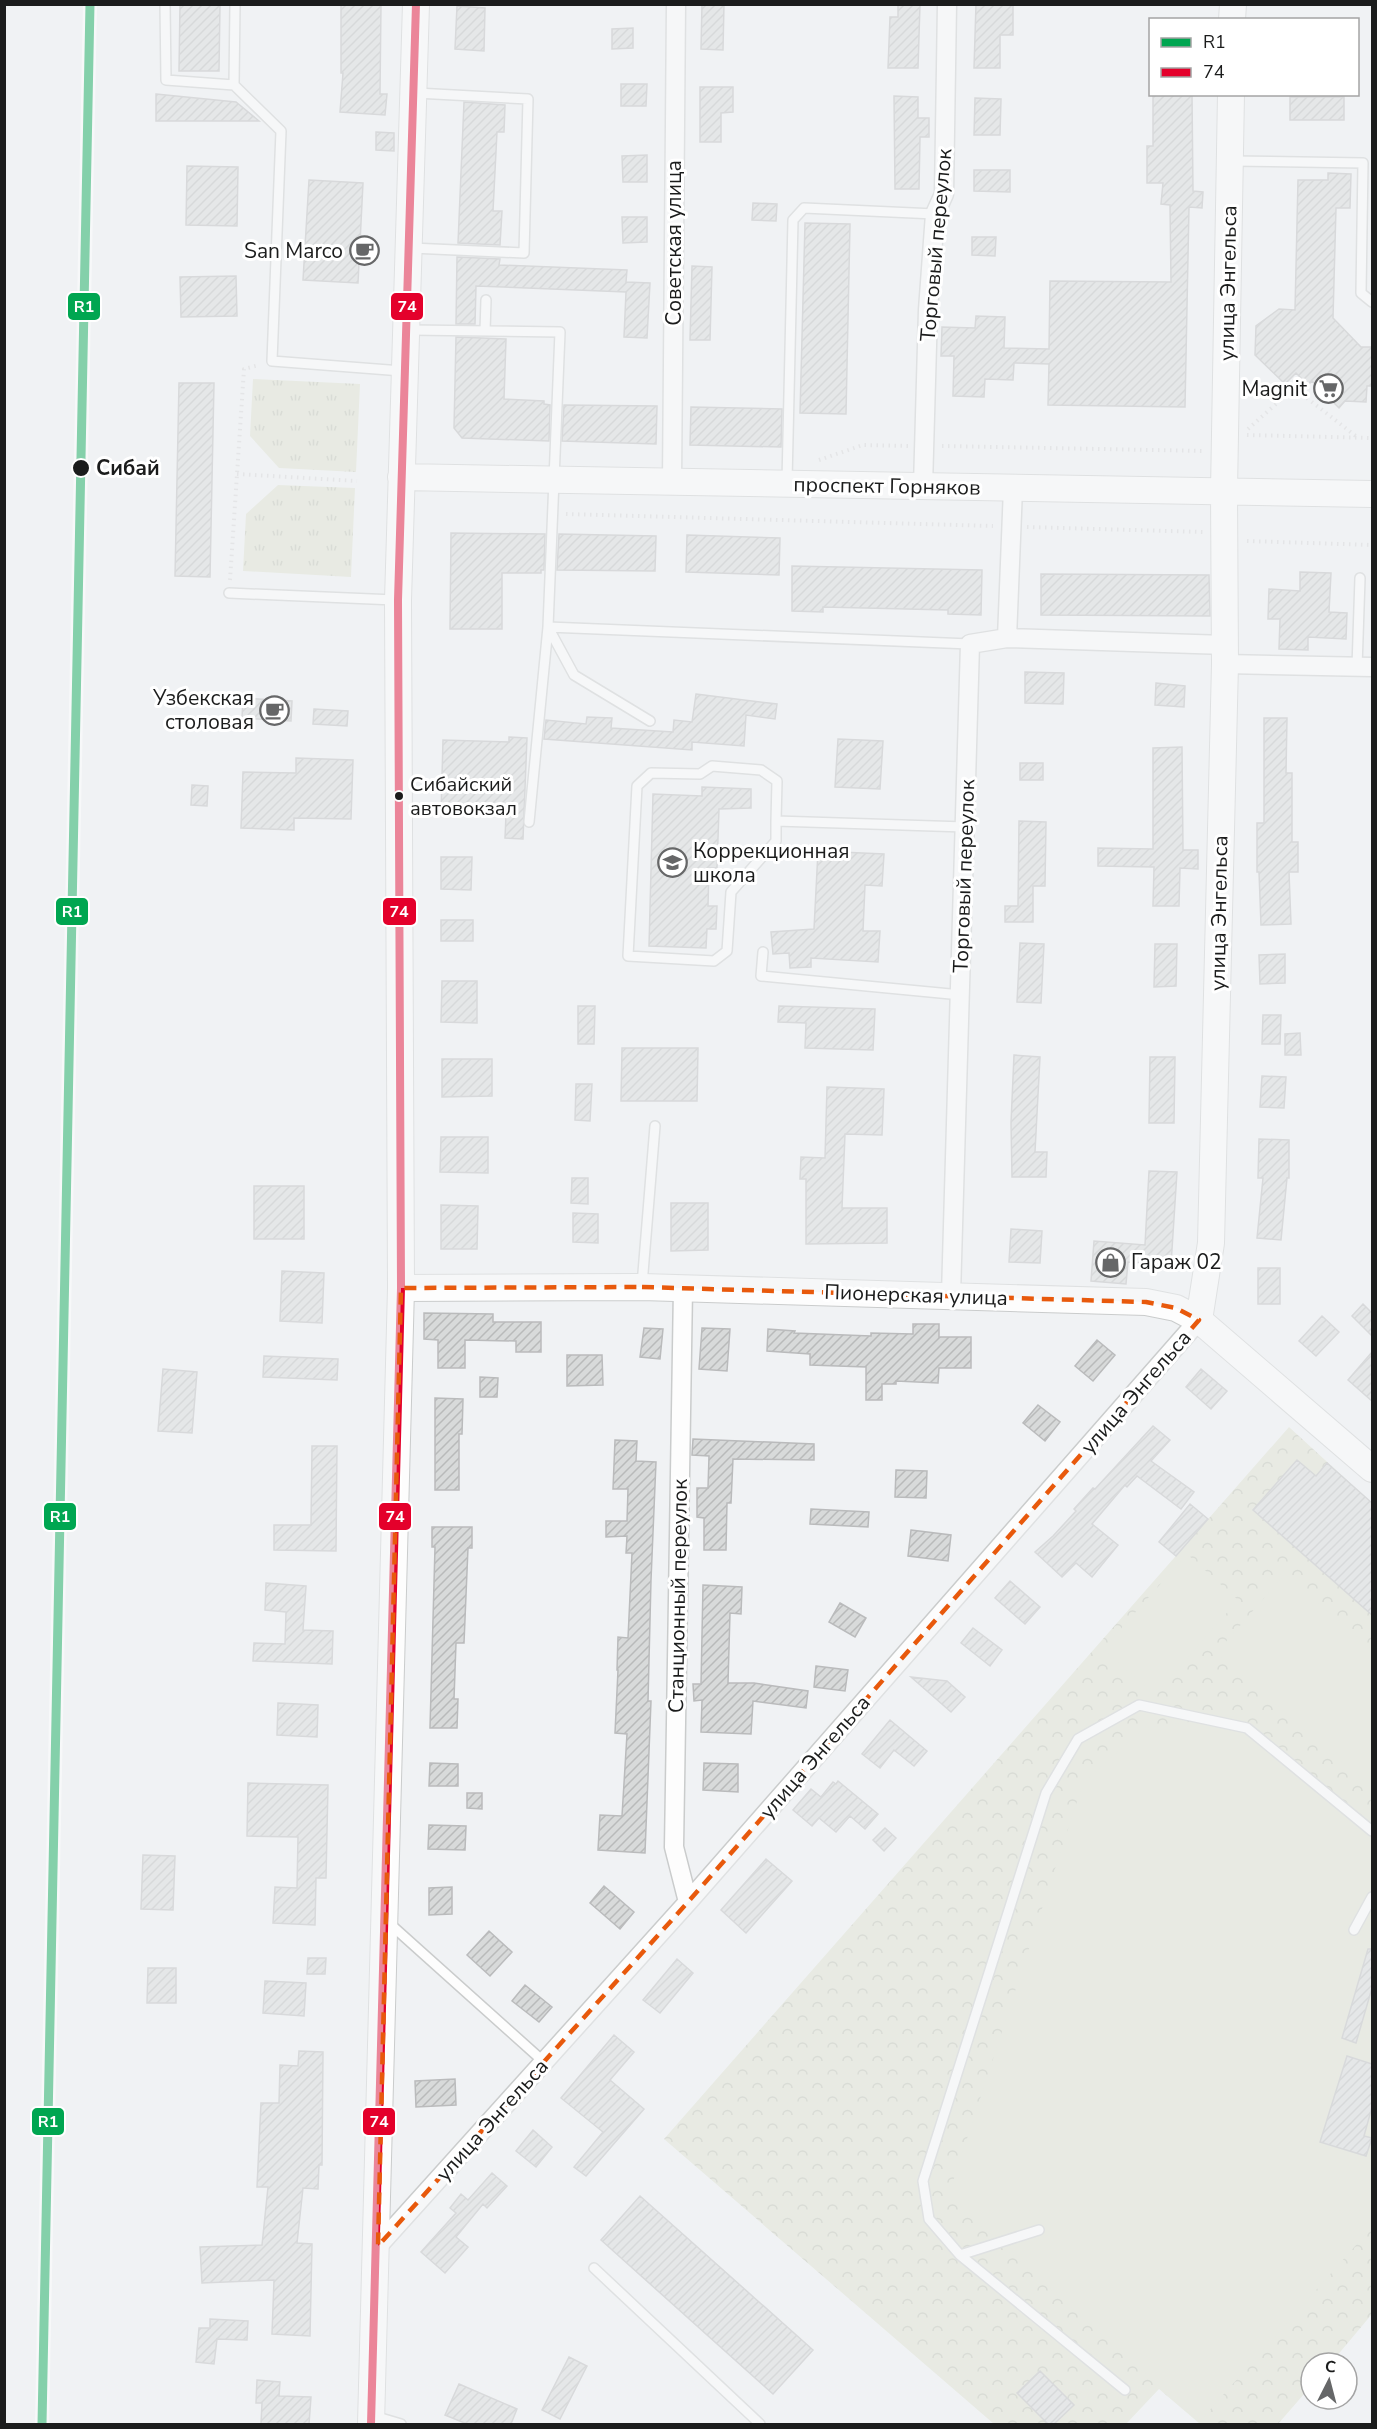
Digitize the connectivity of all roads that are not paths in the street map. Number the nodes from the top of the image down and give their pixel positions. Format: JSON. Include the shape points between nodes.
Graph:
{"nodes":[{"id":1,"x":165,"y":4,"type":"edge"},
{"id":2,"x":235,"y":4,"type":"edge"},
{"id":3,"x":416,"y":4,"type":"edge"},
{"id":4,"x":676,"y":4,"type":"edge"},
{"id":5,"x":947,"y":4,"type":"edge"},
{"id":6,"x":234,"y":85,"type":"junction"},
{"id":7,"x":414,"y":92,"type":"junction"},
{"id":8,"x":1231,"y":96,"type":"edge"},
{"id":9,"x":1230,"y":161,"type":"junction"},
{"id":10,"x":935,"y":214,"type":"junction"},
{"id":11,"x":409,"y":248,"type":"junction"},
{"id":12,"x":486,"y":300,"type":"dead end"},
{"id":13,"x":1372,"y":302,"type":"edge"},
{"id":14,"x":406,"y":330,"type":"junction"},
{"id":15,"x":485,"y":331,"type":"junction"},
{"id":16,"x":405,"y":371,"type":"junction"},
{"id":17,"x":401,"y":477,"type":"junction"},
{"id":18,"x":787,"y":478,"type":"junction"},
{"id":19,"x":555,"y":480,"type":"junction"},
{"id":20,"x":672,"y":482,"type":"junction"},
{"id":21,"x":923,"y":486,"type":"junction"},
{"id":22,"x":1013,"y":488,"type":"junction"},
{"id":23,"x":1224,"y":491,"type":"junction"},
{"id":24,"x":1372,"y":494,"type":"edge"},
{"id":25,"x":1360,"y":578,"type":"dead end"},
{"id":26,"x":229,"y":593,"type":"road end"},
{"id":27,"x":398,"y":600,"type":"junction"},
{"id":28,"x":548,"y":627,"type":"junction"},
{"id":29,"x":1007,"y":638,"type":"junction"},
{"id":30,"x":970,"y":644,"type":"junction"},
{"id":31,"x":1226,"y":655,"type":"junction"},
{"id":32,"x":1365,"y":667,"type":"edge"},
{"id":33,"x":650,"y":720,"type":"dead end"},
{"id":34,"x":776,"y":821,"type":"junction"},
{"id":35,"x":529,"y":822,"type":"dead end"},
{"id":36,"x":965,"y":827,"type":"junction"},
{"id":37,"x":764,"y":952,"type":"dead end"},
{"id":38,"x":961,"y":995,"type":"junction"},
{"id":39,"x":655,"y":1126,"type":"dead end"},
{"id":40,"x":642,"y":1287,"type":"junction"},
{"id":41,"x":401,"y":1288,"type":"junction"},
{"id":42,"x":683,"y":1288,"type":"junction"},
{"id":43,"x":951,"y":1295,"type":"junction"},
{"id":44,"x":1199,"y":1320,"type":"junction"},
{"id":45,"x":1372,"y":1469,"type":"edge"},
{"id":46,"x":1372,"y":1831,"type":"edge"},
{"id":47,"x":1372,"y":1897,"type":"edge"},
{"id":48,"x":688,"y":1902,"type":"junction"},
{"id":49,"x":385,"y":1920,"type":"junction"},
{"id":50,"x":1354,"y":1930,"type":"dead end"},
{"id":51,"x":544,"y":2062,"type":"junction"},
{"id":52,"x":1039,"y":2230,"type":"dead end"},
{"id":53,"x":378,"y":2246,"type":"junction"},
{"id":54,"x":960,"y":2255,"type":"junction"},
{"id":55,"x":594,"y":2268,"type":"dead end"},
{"id":56,"x":1125,"y":2390,"type":"dead end"},
{"id":57,"x":372,"y":2420,"type":"edge"},
{"id":58,"x":401,"y":2424,"type":"edge"},
{"id":59,"x":760,"y":2424,"type":"edge"}],
"edges":[{"from":1,"to":6,"type":"lane","via":[[166,80]]},
{"from":2,"to":6,"type":"lane"},
{"from":3,"to":7,"type":"main road"},
{"from":4,"to":20,"type":"street","name":"Советская улица"},
{"from":5,"to":10,"type":"street","name":"Торговый переулок","via":[[944,194]]},
{"from":6,"to":16,"type":"lane","via":[[281,131],[272,361]]},
{"from":7,"to":11,"type":"main road"},
{"from":7,"to":11,"type":"lane","via":[[528,99],[524,253]]},
{"from":8,"to":9,"type":"main road","name":"улица Энгельса"},
{"from":9,"to":13,"type":"lane","via":[[1363,162],[1360,293]]},
{"from":9,"to":23,"type":"main road","name":"улица Энгельса"},
{"from":10,"to":18,"type":"lane","via":[[804,208],[793,220]]},
{"from":10,"to":21,"type":"street","name":"Торговый переулок"},
{"from":11,"to":14,"type":"main road"},
{"from":12,"to":15,"type":"lane"},
{"from":14,"to":15,"type":"lane"},
{"from":14,"to":16,"type":"main road"},
{"from":15,"to":19,"type":"lane","via":[[560,332]]},
{"from":16,"to":17,"type":"main road"},
{"from":17,"to":19,"type":"main road","name":"проспект Горняков"},
{"from":17,"to":27,"type":"main road"},
{"from":18,"to":20,"type":"main road","name":"проспект Горняков"},
{"from":18,"to":21,"type":"main road","name":"проспект Горняков"},
{"from":19,"to":20,"type":"main road","name":"проспект Горняков"},
{"from":19,"to":28,"type":"lane"},
{"from":21,"to":22,"type":"main road","name":"проспект Горняков"},
{"from":22,"to":23,"type":"main road","name":"проспект Горняков"},
{"from":22,"to":29,"type":"street"},
{"from":23,"to":24,"type":"main road","name":"проспект Горняков"},
{"from":23,"to":31,"type":"main road","name":"улица Энгельса"},
{"from":25,"to":32,"type":"lane"},
{"from":26,"to":27,"type":"lane"},
{"from":27,"to":41,"type":"main road"},
{"from":28,"to":30,"type":"lane"},
{"from":28,"to":33,"type":"lane","via":[[574,675]]},
{"from":28,"to":35,"type":"lane"},
{"from":29,"to":30,"type":"street"},
{"from":29,"to":31,"type":"street"},
{"from":30,"to":36,"type":"street","name":"Торговый переулок"},
{"from":31,"to":32,"type":"street"},
{"from":31,"to":44,"type":"main road","name":"улица Энгельса","via":[[1211,1243]]},
{"from":34,"to":34,"type":"lane","via":[[777,781],[761,770],[712,766],[700,774],[651,773],[637,786],[628,956],[714,961],[727,951],[731,892],[776,841]]},
{"from":34,"to":36,"type":"lane"},
{"from":36,"to":38,"type":"street","name":"Торговый переулок"},
{"from":37,"to":38,"type":"lane","via":[[761,976]]},
{"from":38,"to":43,"type":"street","name":"Торговый переулок"},
{"from":39,"to":40,"type":"lane"},
{"from":40,"to":41,"type":"main road","name":"Пионерская улица"},
{"from":40,"to":42,"type":"main road","name":"Пионерская улица"},
{"from":41,"to":49,"type":"main road"},
{"from":42,"to":43,"type":"main road","name":"Пионерская улица"},
{"from":42,"to":48,"type":"street","name":"Станционный переулок","via":[[674,1847]]},
{"from":43,"to":44,"type":"main road","name":"Пионерская улица","via":[[1146,1302],[1176,1308]]},
{"from":44,"to":45,"type":"main road","name":"Пионерская улица"},
{"from":44,"to":48,"type":"street","name":"улица Энгельса"},
{"from":46,"to":54,"type":"lane","via":[[1247,1728],[1139,1705],[1078,1739],[1046,1793],[923,2181],[929,2219]]},
{"from":47,"to":50,"type":"lane"},
{"from":48,"to":51,"type":"street","name":"улица Энгельса"},
{"from":49,"to":51,"type":"lane"},
{"from":49,"to":53,"type":"main road"},
{"from":51,"to":53,"type":"street","name":"улица Энгельса"},
{"from":52,"to":54,"type":"lane"},
{"from":53,"to":57,"type":"main road"},
{"from":54,"to":56,"type":"lane"},
{"from":55,"to":59,"type":"lane"},
{"from":57,"to":58,"type":"lane"}]}
